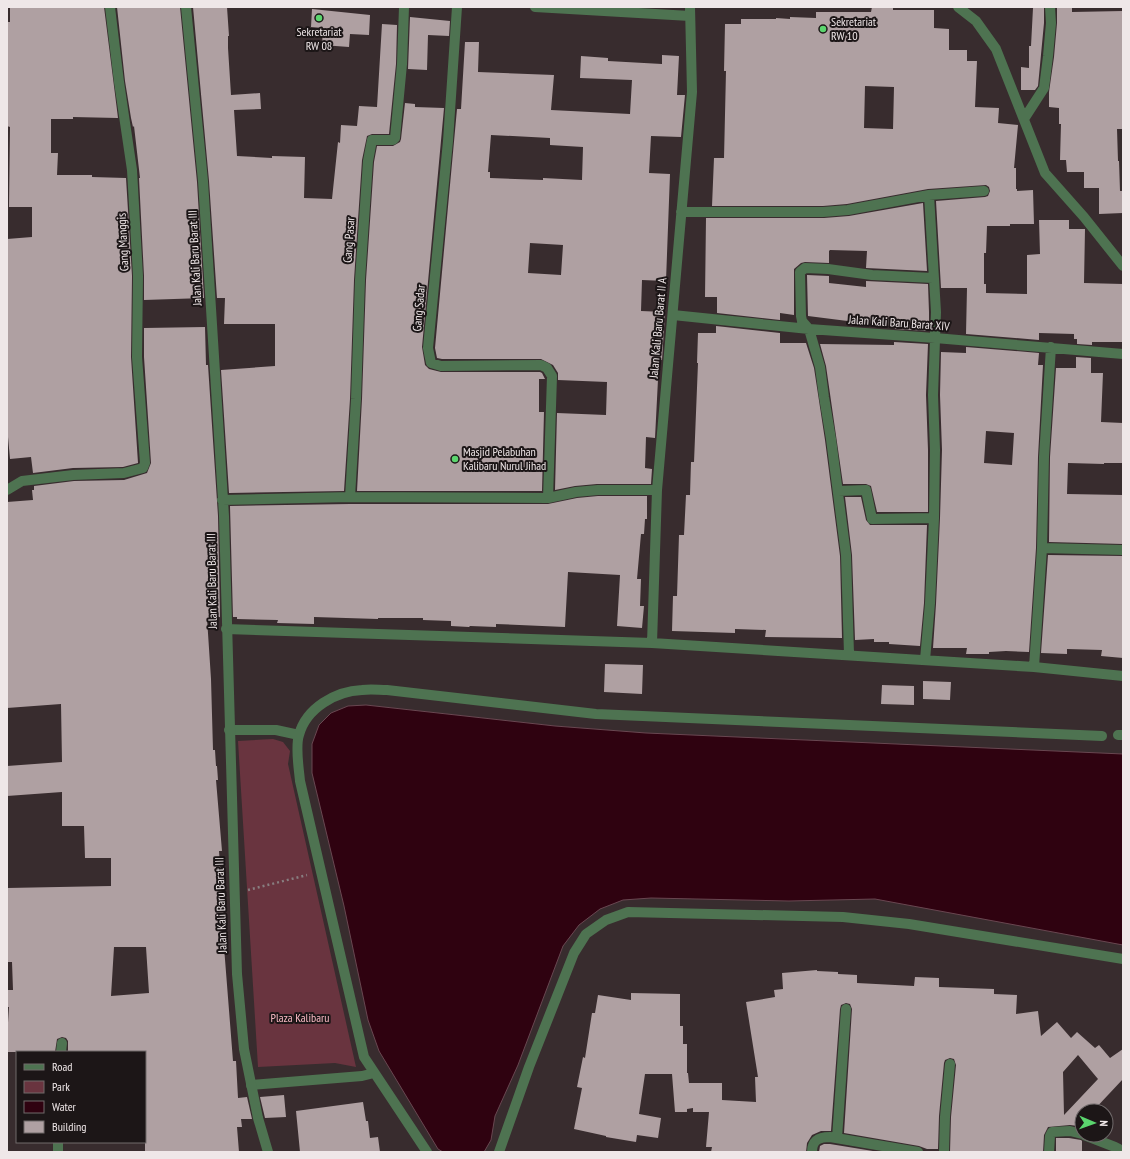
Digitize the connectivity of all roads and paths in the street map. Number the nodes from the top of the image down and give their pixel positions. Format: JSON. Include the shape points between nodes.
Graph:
{"nodes":[{"id":1,"x":110,"y":7,"type":"edge"},
{"id":2,"x":186,"y":7,"type":"edge"},
{"id":3,"x":404,"y":7,"type":"edge"},
{"id":4,"x":457,"y":7,"type":"edge"},
{"id":5,"x":535,"y":7,"type":"edge"},
{"id":6,"x":959,"y":7,"type":"edge"},
{"id":7,"x":1050,"y":7,"type":"edge"},
{"id":8,"x":690,"y":11,"type":"edge"},
{"id":9,"x":1024,"y":119,"type":"junction"},
{"id":10,"x":984,"y":191,"type":"dead end"},
{"id":11,"x":929,"y":195,"type":"junction"},
{"id":12,"x":681,"y":212,"type":"junction"},
{"id":13,"x":1123,"y":266,"type":"edge"},
{"id":14,"x":934,"y":278,"type":"junction"},
{"id":15,"x":673,"y":315,"type":"junction"},
{"id":16,"x":809,"y":329,"type":"junction"},
{"id":17,"x":935,"y":338,"type":"junction"},
{"id":18,"x":1051,"y":347,"type":"junction"},
{"id":19,"x":1123,"y":354,"type":"edge"},
{"id":20,"x":7,"y":490,"type":"edge"},
{"id":21,"x":657,"y":490,"type":"junction"},
{"id":22,"x":838,"y":491,"type":"junction"},
{"id":23,"x":350,"y":497,"type":"junction"},
{"id":24,"x":548,"y":498,"type":"junction"},
{"id":25,"x":222,"y":500,"type":"junction"},
{"id":26,"x":934,"y":518,"type":"junction"},
{"id":27,"x":1042,"y":548,"type":"junction"},
{"id":28,"x":1123,"y":550,"type":"edge"},
{"id":29,"x":226,"y":629,"type":"junction"},
{"id":30,"x":652,"y":642,"type":"junction"},
{"id":31,"x":849,"y":654,"type":"junction"},
{"id":32,"x":925,"y":660,"type":"junction"},
{"id":33,"x":1034,"y":667,"type":"junction"},
{"id":34,"x":1123,"y":676,"type":"edge"},
{"id":35,"x":229,"y":730,"type":"junction"},
{"id":36,"x":298,"y":735,"type":"junction"},
{"id":37,"x":1102,"y":736,"type":"dead end"},
{"id":38,"x":310,"y":874,"type":"dead end"},
{"id":39,"x":234,"y":893,"type":"junction"},
{"id":40,"x":1123,"y":959,"type":"edge"},
{"id":41,"x":846,"y":1010,"type":"dead end"},
{"id":42,"x":950,"y":1064,"type":"dead end"},
{"id":43,"x":374,"y":1073,"type":"junction"},
{"id":44,"x":251,"y":1085,"type":"junction"},
{"id":45,"x":1074,"y":1132,"type":"edge"},
{"id":46,"x":837,"y":1138,"type":"junction"},
{"id":47,"x":1106,"y":1143,"type":"edge"},
{"id":48,"x":812,"y":1149,"type":"edge"},
{"id":49,"x":268,"y":1152,"type":"edge"},
{"id":50,"x":427,"y":1152,"type":"edge"},
{"id":51,"x":500,"y":1152,"type":"edge"},
{"id":52,"x":918,"y":1152,"type":"edge"},
{"id":53,"x":944,"y":1152,"type":"edge"},
{"id":54,"x":1049,"y":1152,"type":"edge"},
{"id":55,"x":1119,"y":1152,"type":"edge"}],
"edges":[{"from":1,"to":20,"type":"street","name":"Gang Manggis","via":[[132,170],[138,276],[137,357],[145,462],[143,468],[134,471],[22,481]]},
{"from":2,"to":25,"type":"street","name":"Jalan Kali Baru Barat III","via":[[203,182]]},
{"from":3,"to":23,"type":"street","name":"Gang Pasar","via":[[396,138],[372,140],[368,161]]},
{"from":4,"to":24,"type":"street","name":"Gang Sadar","via":[[448,141],[428,348],[431,363],[441,366],[541,365],[547,368],[552,376]]},
{"from":5,"to":8,"type":"street"},
{"from":6,"to":9,"type":"street","via":[[976,21],[996,49]]},
{"from":7,"to":9,"type":"street","via":[[1051,22],[1044,88]]},
{"from":8,"to":12,"type":"street","name":"Jalan Kali Baru Barat II A","via":[[692,92]]},
{"from":9,"to":13,"type":"street","via":[[1045,173]]},
{"from":10,"to":11,"type":"street"},
{"from":11,"to":12,"type":"street","via":[[824,212]]},
{"from":11,"to":14,"type":"street"},
{"from":12,"to":15,"type":"street","name":"Jalan Kali Baru Barat II A"},
{"from":14,"to":16,"type":"street","via":[[805,268],[800,272],[801,316]]},
{"from":14,"to":17,"type":"street"},
{"from":15,"to":16,"type":"street","name":"Jalan Kali Baru Barat XIV"},
{"from":15,"to":21,"type":"street","name":"Jalan Kali Baru Barat II A"},
{"from":16,"to":17,"type":"street","name":"Jalan Kali Baru Barat XIV"},
{"from":16,"to":22,"type":"street","via":[[820,367]]},
{"from":17,"to":18,"type":"street","name":"Jalan Kali Baru Barat XIV"},
{"from":17,"to":26,"type":"street"},
{"from":18,"to":19,"type":"street","name":"Jalan Kali Baru Barat XIV"},
{"from":18,"to":27,"type":"street","via":[[1044,457]]},
{"from":21,"to":24,"type":"street","via":[[598,490]]},
{"from":21,"to":30,"type":"street","name":"Jalan Kali Baru Barat II A"},
{"from":22,"to":26,"type":"street","via":[[866,490],[872,519]]},
{"from":22,"to":31,"type":"street","via":[[846,555]]},
{"from":23,"to":24,"type":"street"},
{"from":23,"to":25,"type":"street"},
{"from":25,"to":29,"type":"street","name":"Jalan Kali Baru Barat III"},
{"from":26,"to":32,"type":"street"},
{"from":27,"to":28,"type":"street"},
{"from":27,"to":33,"type":"street"},
{"from":29,"to":30,"type":"street"},
{"from":29,"to":35,"type":"street","name":"Jalan Kali Baru Barat III"},
{"from":30,"to":31,"type":"street"},
{"from":31,"to":32,"type":"street"},
{"from":32,"to":33,"type":"street"},
{"from":33,"to":34,"type":"street"},
{"from":35,"to":36,"type":"street","via":[[276,730]]},
{"from":35,"to":39,"type":"street","name":"Jalan Kali Baru Barat III"},
{"from":36,"to":37,"type":"street","via":[[310,714],[334,696],[361,690],[387,690],[596,714]]},
{"from":36,"to":43,"type":"street","via":[[300,781],[364,1057]]},
{"from":38,"to":39,"type":"path"},
{"from":39,"to":44,"type":"street","name":"Jalan Kali Baru Barat III","via":[[237,974],[244,1049]]},
{"from":40,"to":51,"type":"street","via":[[909,924],[844,917],[628,912],[606,920],[586,934],[574,953],[529,1067]]},
{"from":41,"to":46,"type":"street"},
{"from":42,"to":53,"type":"street"},
{"from":43,"to":44,"type":"street"},
{"from":43,"to":50,"type":"street"},
{"from":44,"to":49,"type":"street","name":"Jalan Kali Baru Barat III"},
{"from":45,"to":54,"type":"street","via":[[1052,1132]]},
{"from":46,"to":48,"type":"street","via":[[817,1139]]},
{"from":46,"to":52,"type":"street"},
{"from":47,"to":55,"type":"street","via":[[1115,1146]]}]}
